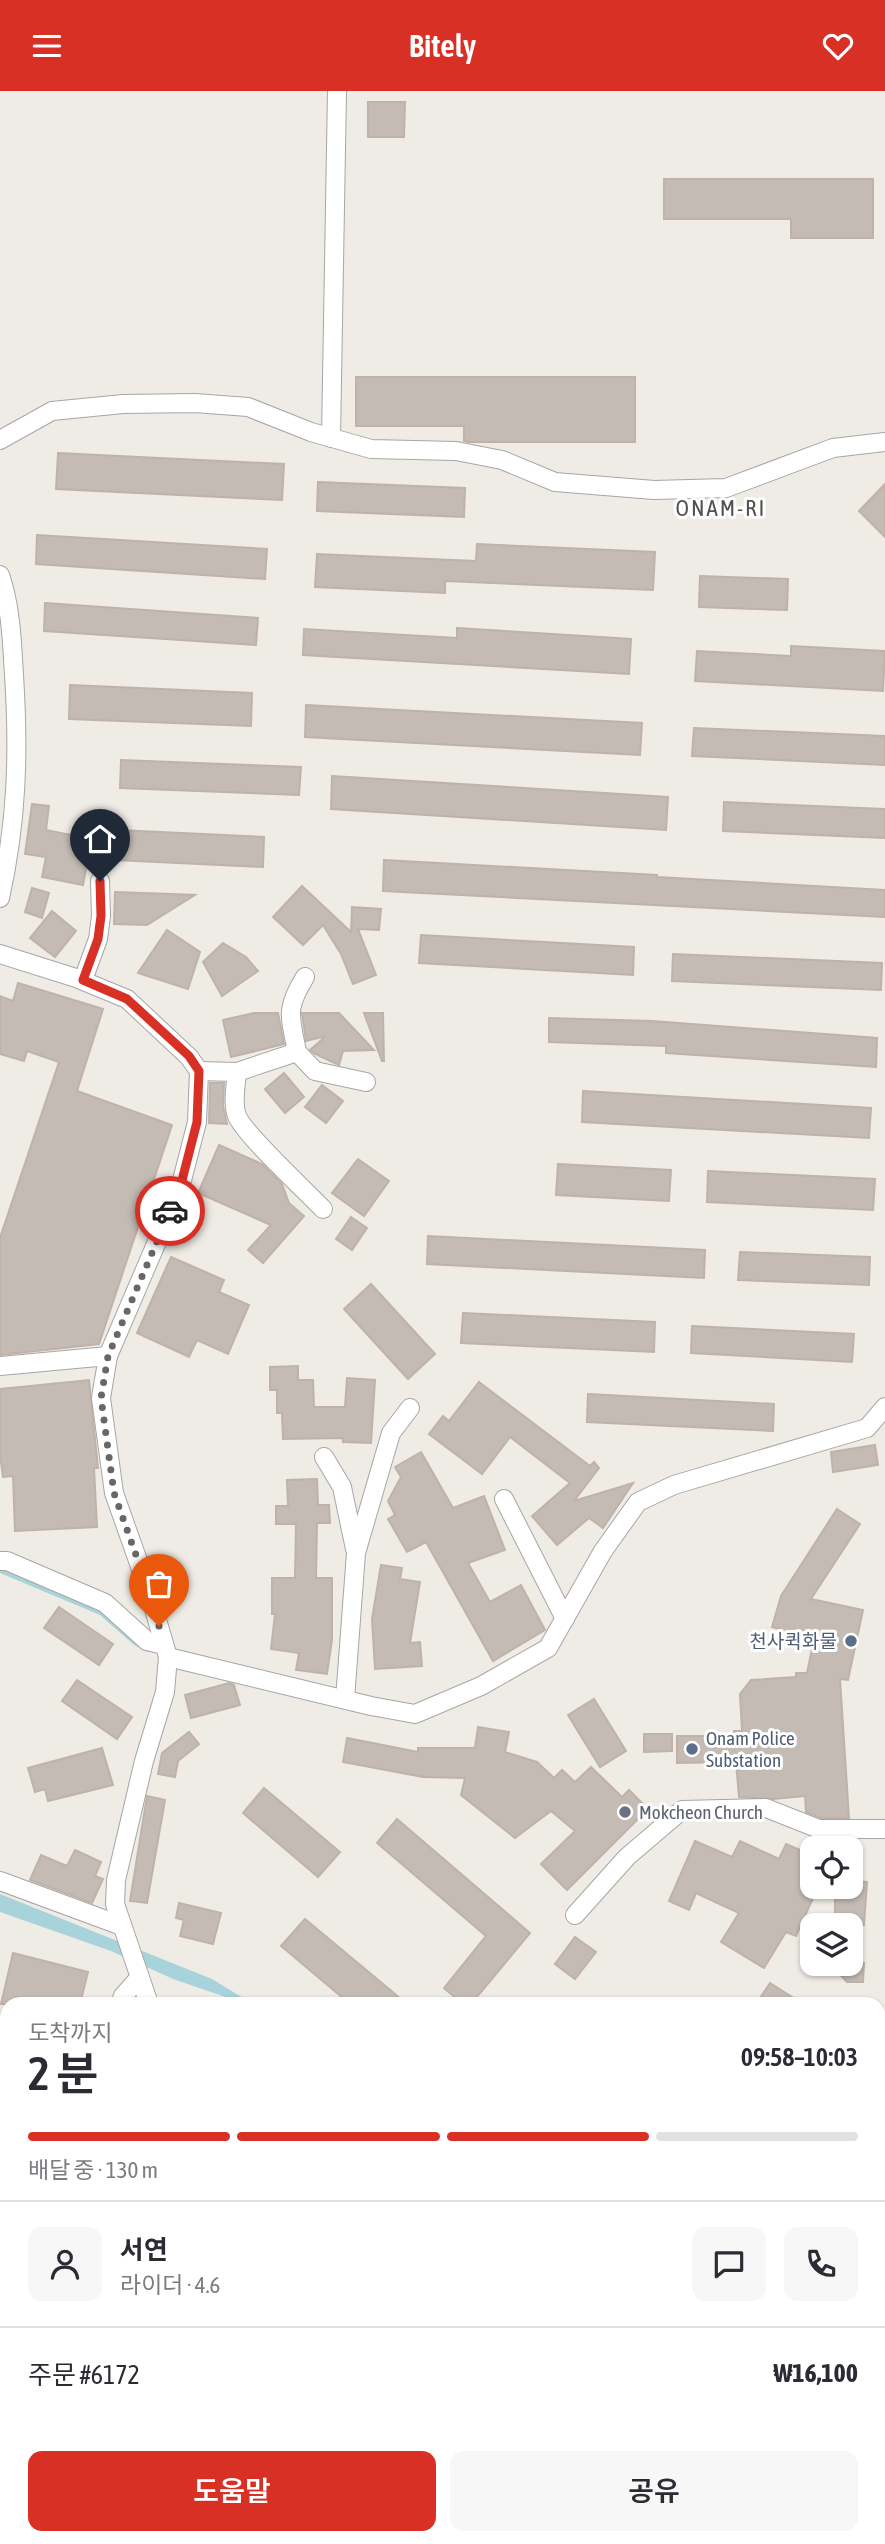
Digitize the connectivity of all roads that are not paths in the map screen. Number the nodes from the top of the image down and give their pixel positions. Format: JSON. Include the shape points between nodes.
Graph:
{"nodes":[{"id":1,"x":337,"y":91,"type":"edge"},
{"id":2,"x":331,"y":438,"type":"junction"},
{"id":3,"x":0,"y":440,"type":"edge"},
{"id":4,"x":885,"y":442,"type":"edge"},
{"id":5,"x":0,"y":575,"type":"edge"},
{"id":6,"x":100,"y":881,"type":"dead end"},
{"id":7,"x":0,"y":898,"type":"edge"},
{"id":8,"x":0,"y":954,"type":"edge"},
{"id":9,"x":305,"y":977,"type":"dead end"},
{"id":10,"x":83,"y":980,"type":"junction"},
{"id":11,"x":297,"y":1052,"type":"junction"},
{"id":12,"x":199,"y":1071,"type":"junction"},
{"id":13,"x":237,"y":1072,"type":"junction"},
{"id":14,"x":366,"y":1082,"type":"dead end"},
{"id":15,"x":323,"y":1209,"type":"dead end"},
{"id":16,"x":108,"y":1356,"type":"junction"},
{"id":17,"x":0,"y":1366,"type":"edge"},
{"id":18,"x":885,"y":1407,"type":"edge"},
{"id":19,"x":410,"y":1408,"type":"dead end"},
{"id":20,"x":324,"y":1457,"type":"dead end"},
{"id":21,"x":504,"y":1499,"type":"dead end"},
{"id":22,"x":356,"y":1553,"type":"junction"},
{"id":23,"x":0,"y":1560,"type":"edge"},
{"id":24,"x":565,"y":1619,"type":"junction"},
{"id":25,"x":166,"y":1651,"type":"junction"},
{"id":26,"x":345,"y":1699,"type":"junction"},
{"id":27,"x":885,"y":1829,"type":"edge"},
{"id":28,"x":0,"y":1881,"type":"edge"},
{"id":29,"x":575,"y":1915,"type":"dead end"},
{"id":30,"x":122,"y":1926,"type":"junction"},
{"id":31,"x":138,"y":1973,"type":"junction"},
{"id":32,"x":123,"y":1997,"type":"edge"},
{"id":33,"x":147,"y":1997,"type":"edge"}],
"edges":[{"from":1,"to":2,"type":"street"},
{"from":2,"to":3,"type":"street","via":[[248,407],[195,403],[52,411]]},
{"from":2,"to":4,"type":"street","via":[[371,449],[456,451],[502,460],[555,482],[654,491],[726,488],[833,448]]},
{"from":5,"to":7,"type":"street","via":[[11,637],[18,735],[9,858]]},
{"from":6,"to":10,"type":"street","via":[[98,939]]},
{"from":8,"to":10,"type":"street"},
{"from":9,"to":11,"type":"street","via":[[291,1000]]},
{"from":10,"to":12,"type":"street","via":[[127,999],[189,1056]]},
{"from":11,"to":13,"type":"street"},
{"from":11,"to":14,"type":"street","via":[[315,1071]]},
{"from":12,"to":13,"type":"street"},
{"from":12,"to":16,"type":"street","via":[[197,1122],[180,1188]]},
{"from":13,"to":15,"type":"street","via":[[237,1117]]},
{"from":16,"to":17,"type":"street"},
{"from":16,"to":25,"type":"street","via":[[101,1398],[114,1493]]},
{"from":18,"to":24,"type":"street","via":[[867,1428],[674,1485],[638,1502],[603,1551]]},
{"from":19,"to":22,"type":"street","via":[[391,1433]]},
{"from":20,"to":22,"type":"street","via":[[342,1487]]},
{"from":21,"to":24,"type":"street"},
{"from":22,"to":26,"type":"street"},
{"from":23,"to":25,"type":"street","via":[[105,1603],[147,1641]]},
{"from":24,"to":26,"type":"street","via":[[548,1648],[481,1686],[415,1714]]},
{"from":25,"to":26,"type":"street"},
{"from":25,"to":30,"type":"street","via":[[165,1692],[116,1880],[115,1904]]},
{"from":27,"to":29,"type":"street","via":[[819,1829],[766,1808],[682,1810],[627,1857]]},
{"from":28,"to":30,"type":"street"},
{"from":30,"to":31,"type":"street"},
{"from":31,"to":32,"type":"street"},
{"from":31,"to":33,"type":"street"}]}
